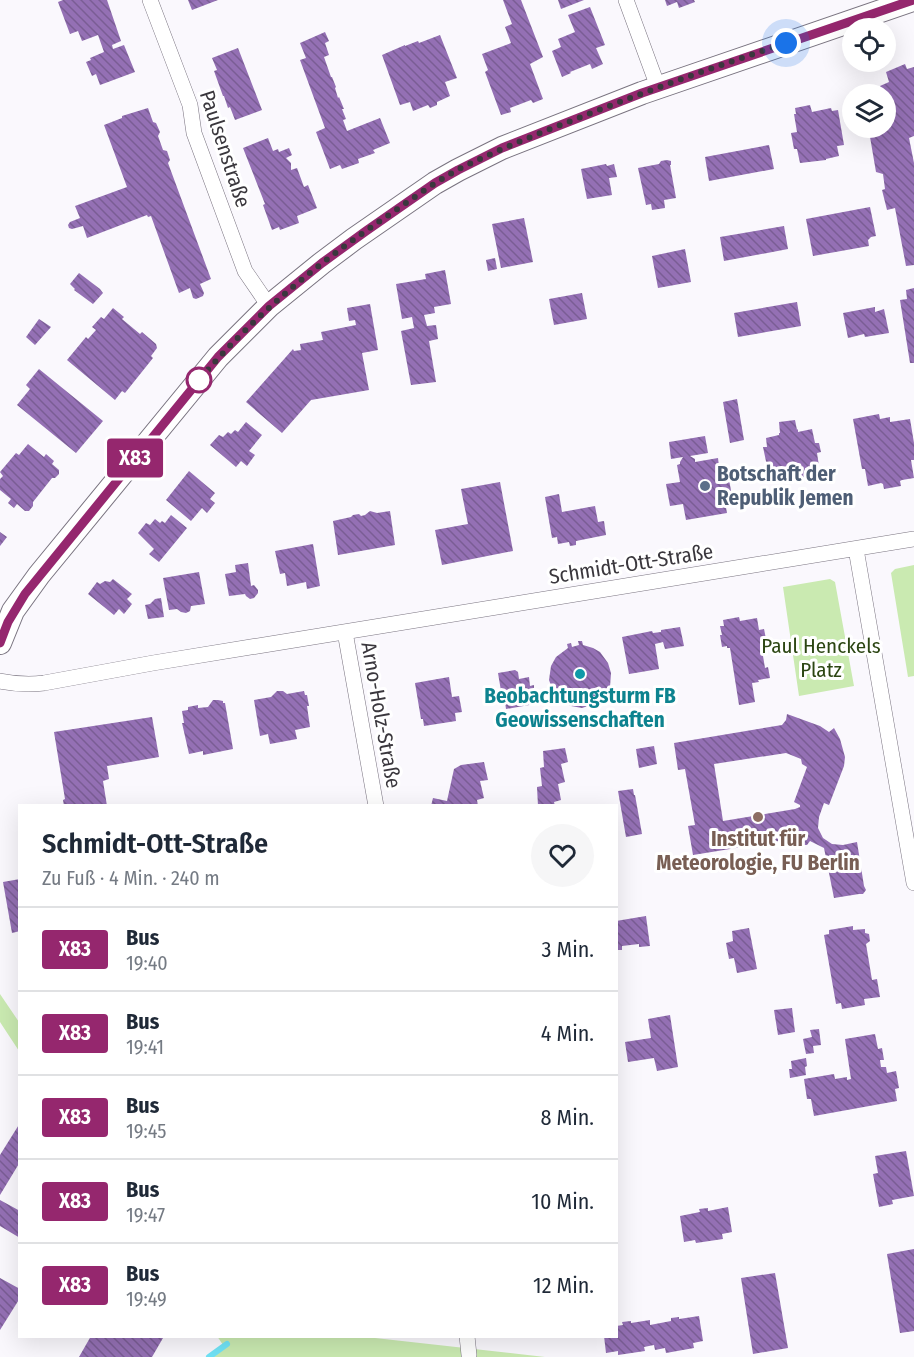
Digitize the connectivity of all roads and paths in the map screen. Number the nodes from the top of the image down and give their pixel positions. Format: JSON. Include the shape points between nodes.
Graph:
{"nodes":[{"id":1,"x":150,"y":0,"type":"edge"},
{"id":2,"x":626,"y":0,"type":"edge"},
{"id":3,"x":913,"y":0,"type":"edge"},
{"id":4,"x":658,"y":87,"type":"junction"},
{"id":5,"x":269,"y":306,"type":"junction"},
{"id":6,"x":914,"y":539,"type":"edge"},
{"id":7,"x":856,"y":549,"type":"junction"},
{"id":8,"x":345,"y":633,"type":"junction"},
{"id":9,"x":0,"y":643,"type":"edge"},
{"id":10,"x":0,"y":681,"type":"edge"},
{"id":11,"x":376,"y":804,"type":"edge"},
{"id":12,"x":914,"y":883,"type":"edge"},
{"id":13,"x":467,"y":1338,"type":"edge"},
{"id":14,"x":470,"y":1355,"type":"dead end"}],
"edges":[{"from":1,"to":5,"type":"street","name":"Paulsenstraße","via":[[190,105],[194,133],[245,271]]},
{"from":2,"to":4,"type":"street"},
{"from":3,"to":4,"type":"main road"},
{"from":4,"to":5,"type":"main road","via":[[502,148],[458,170],[354,239]]},
{"from":5,"to":9,"type":"main road","via":[[218,357],[39,575],[14,611]]},
{"from":6,"to":7,"type":"street","name":"Schmidt-Ott-Straße"},
{"from":7,"to":8,"type":"street","name":"Schmidt-Ott-Straße"},
{"from":7,"to":12,"type":"street"},
{"from":8,"to":10,"type":"street","name":"Schmidt-Ott-Straße","via":[[44,683]]},
{"from":8,"to":11,"type":"street","name":"Arno-Holz-Straße"},
{"from":13,"to":14,"type":"street"}]}
